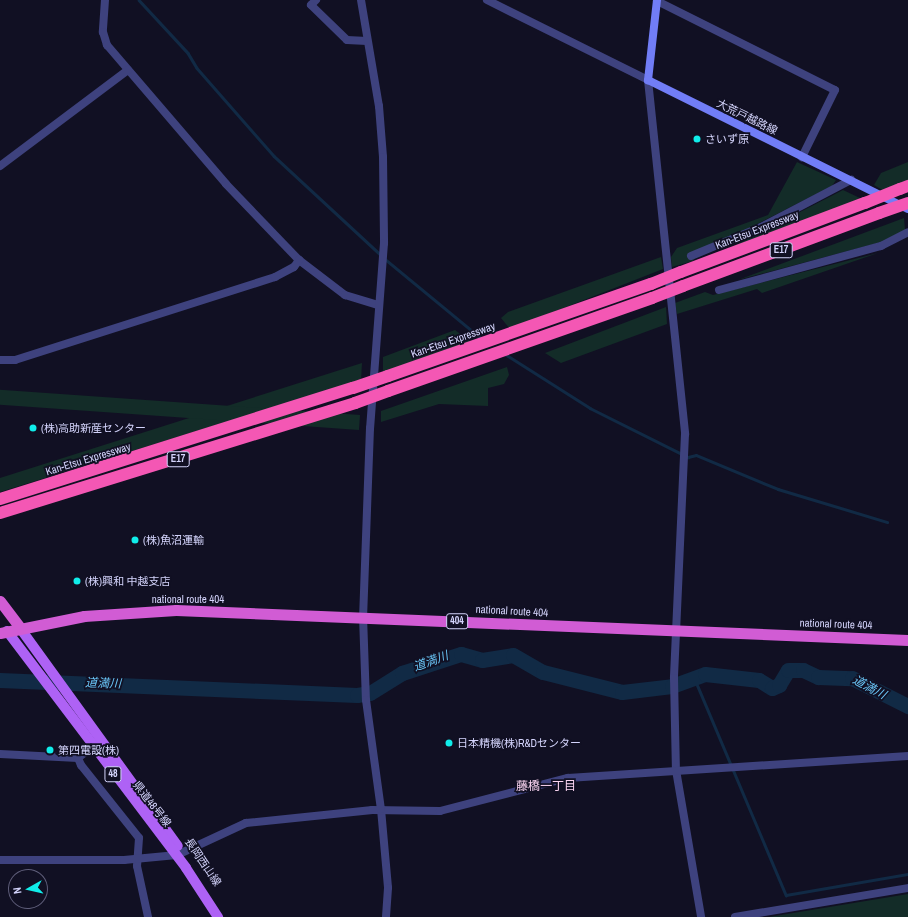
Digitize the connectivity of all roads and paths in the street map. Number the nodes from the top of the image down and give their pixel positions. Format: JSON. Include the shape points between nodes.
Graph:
{"nodes":[{"id":1,"x":105,"y":0,"type":"edge"},
{"id":2,"x":316,"y":0,"type":"edge"},
{"id":3,"x":361,"y":0,"type":"edge"},
{"id":4,"x":487,"y":0,"type":"edge"},
{"id":5,"x":657,"y":0,"type":"edge"},
{"id":6,"x":367,"y":41,"type":"junction"},
{"id":7,"x":128,"y":70,"type":"junction"},
{"id":8,"x":648,"y":80,"type":"junction"},
{"id":9,"x":802,"y":157,"type":"junction"},
{"id":10,"x":0,"y":166,"type":"edge"},
{"id":11,"x":851,"y":180,"type":"junction"},
{"id":12,"x":904,"y":188,"type":"edge"},
{"id":13,"x":908,"y":203,"type":"edge"},
{"id":14,"x":908,"y":209,"type":"edge"},
{"id":15,"x":908,"y":232,"type":"edge"},
{"id":16,"x":691,"y":256,"type":"dead end"},
{"id":17,"x":299,"y":260,"type":"junction"},
{"id":18,"x":718,"y":290,"type":"dead end"},
{"id":19,"x":377,"y":305,"type":"junction"},
{"id":20,"x":0,"y":360,"type":"edge"},
{"id":21,"x":0,"y":499,"type":"edge"},
{"id":22,"x":0,"y":513,"type":"edge"},
{"id":23,"x":0,"y":601,"type":"edge"},
{"id":24,"x":363,"y":616,"type":"junction"},
{"id":25,"x":0,"y":622,"type":"edge"},
{"id":26,"x":20,"y":628,"type":"junction"},
{"id":27,"x":4,"y":632,"type":"edge"},
{"id":28,"x":676,"y":632,"type":"junction"},
{"id":29,"x":908,"y":640,"type":"edge"},
{"id":30,"x":92,"y":747,"type":"junction"},
{"id":31,"x":0,"y":754,"type":"edge"},
{"id":32,"x":908,"y":756,"type":"edge"},
{"id":33,"x":78,"y":758,"type":"junction"},
{"id":34,"x":676,"y":770,"type":"junction"},
{"id":35,"x":381,"y":809,"type":"junction"},
{"id":36,"x":180,"y":854,"type":"junction"},
{"id":37,"x":137,"y":859,"type":"junction"},
{"id":38,"x":0,"y":860,"type":"edge"},
{"id":39,"x":908,"y":888,"type":"edge"},
{"id":40,"x":148,"y":917,"type":"edge"},
{"id":41,"x":218,"y":917,"type":"edge"},
{"id":42,"x":224,"y":917,"type":"edge"},
{"id":43,"x":386,"y":917,"type":"edge"},
{"id":44,"x":701,"y":917,"type":"edge"},
{"id":45,"x":735,"y":917,"type":"edge"}],
"edges":[{"from":1,"to":7,"type":"street","via":[[104,38]]},
{"from":2,"to":6,"type":"street","via":[[311,5],[347,40]]},
{"from":3,"to":6,"type":"street"},
{"from":4,"to":8,"type":"street"},
{"from":5,"to":8,"type":"main road"},
{"from":5,"to":9,"type":"street","via":[[835,90]]},
{"from":6,"to":19,"type":"street","via":[[379,106],[383,157],[384,243]]},
{"from":7,"to":10,"type":"street"},
{"from":7,"to":17,"type":"street","via":[[226,184]]},
{"from":8,"to":9,"type":"main road","name":"大荒戸越路線"},
{"from":8,"to":28,"type":"street","via":[[685,434]]},
{"from":9,"to":11,"type":"main road","name":"大荒戸越路線"},
{"from":11,"to":14,"type":"main road","name":"大荒戸越路線"},
{"from":11,"to":16,"type":"street","via":[[760,228]]},
{"from":12,"to":21,"type":"highway","name":"Kan-Etsu Expressway","number":"E17","bridge":true,"via":[[651,284],[388,376]]},
{"from":13,"to":22,"type":"highway","number":"E17","bridge":true,"via":[[652,298],[355,403]]},
{"from":15,"to":18,"type":"street","via":[[881,246]]},
{"from":17,"to":19,"type":"street","via":[[345,295]]},
{"from":17,"to":20,"type":"street","via":[[294,267],[275,277],[15,360]]},
{"from":19,"to":24,"type":"street"},
{"from":23,"to":26,"type":"highway"},
{"from":24,"to":26,"type":"highway","name":"national route 404","number":"404","via":[[176,610],[84,616]]},
{"from":24,"to":28,"type":"highway","name":"national route 404","number":"404"},
{"from":24,"to":35,"type":"street","via":[[366,700]]},
{"from":25,"to":27,"type":"highway"},
{"from":26,"to":27,"type":"highway","name":"national route 404","number":"404"},
{"from":26,"to":36,"type":"main road","name":"長岡西山線","number":"48"},
{"from":27,"to":30,"type":"main road","name":"県道48号線","number":"48"},
{"from":28,"to":29,"type":"highway","name":"national route 404","number":"404"},
{"from":28,"to":34,"type":"street"},
{"from":30,"to":33,"type":"street"},
{"from":30,"to":36,"type":"main road","name":"県道48号線","number":"48"},
{"from":31,"to":33,"type":"street"},
{"from":32,"to":34,"type":"street"},
{"from":33,"to":37,"type":"street","via":[[136,832],[140,845]]},
{"from":34,"to":35,"type":"street","via":[[568,778],[440,811]]},
{"from":34,"to":44,"type":"street"},
{"from":35,"to":36,"type":"street","via":[[246,823]]},
{"from":35,"to":43,"type":"street","via":[[388,888]]},
{"from":36,"to":37,"type":"street"},
{"from":36,"to":41,"type":"main road","name":"県道48号線","number":"48"},
{"from":36,"to":42,"type":"main road","name":"長岡西山線","number":"48"},
{"from":37,"to":38,"type":"street"},
{"from":37,"to":40,"type":"street"},
{"from":39,"to":45,"type":"street"}]}
